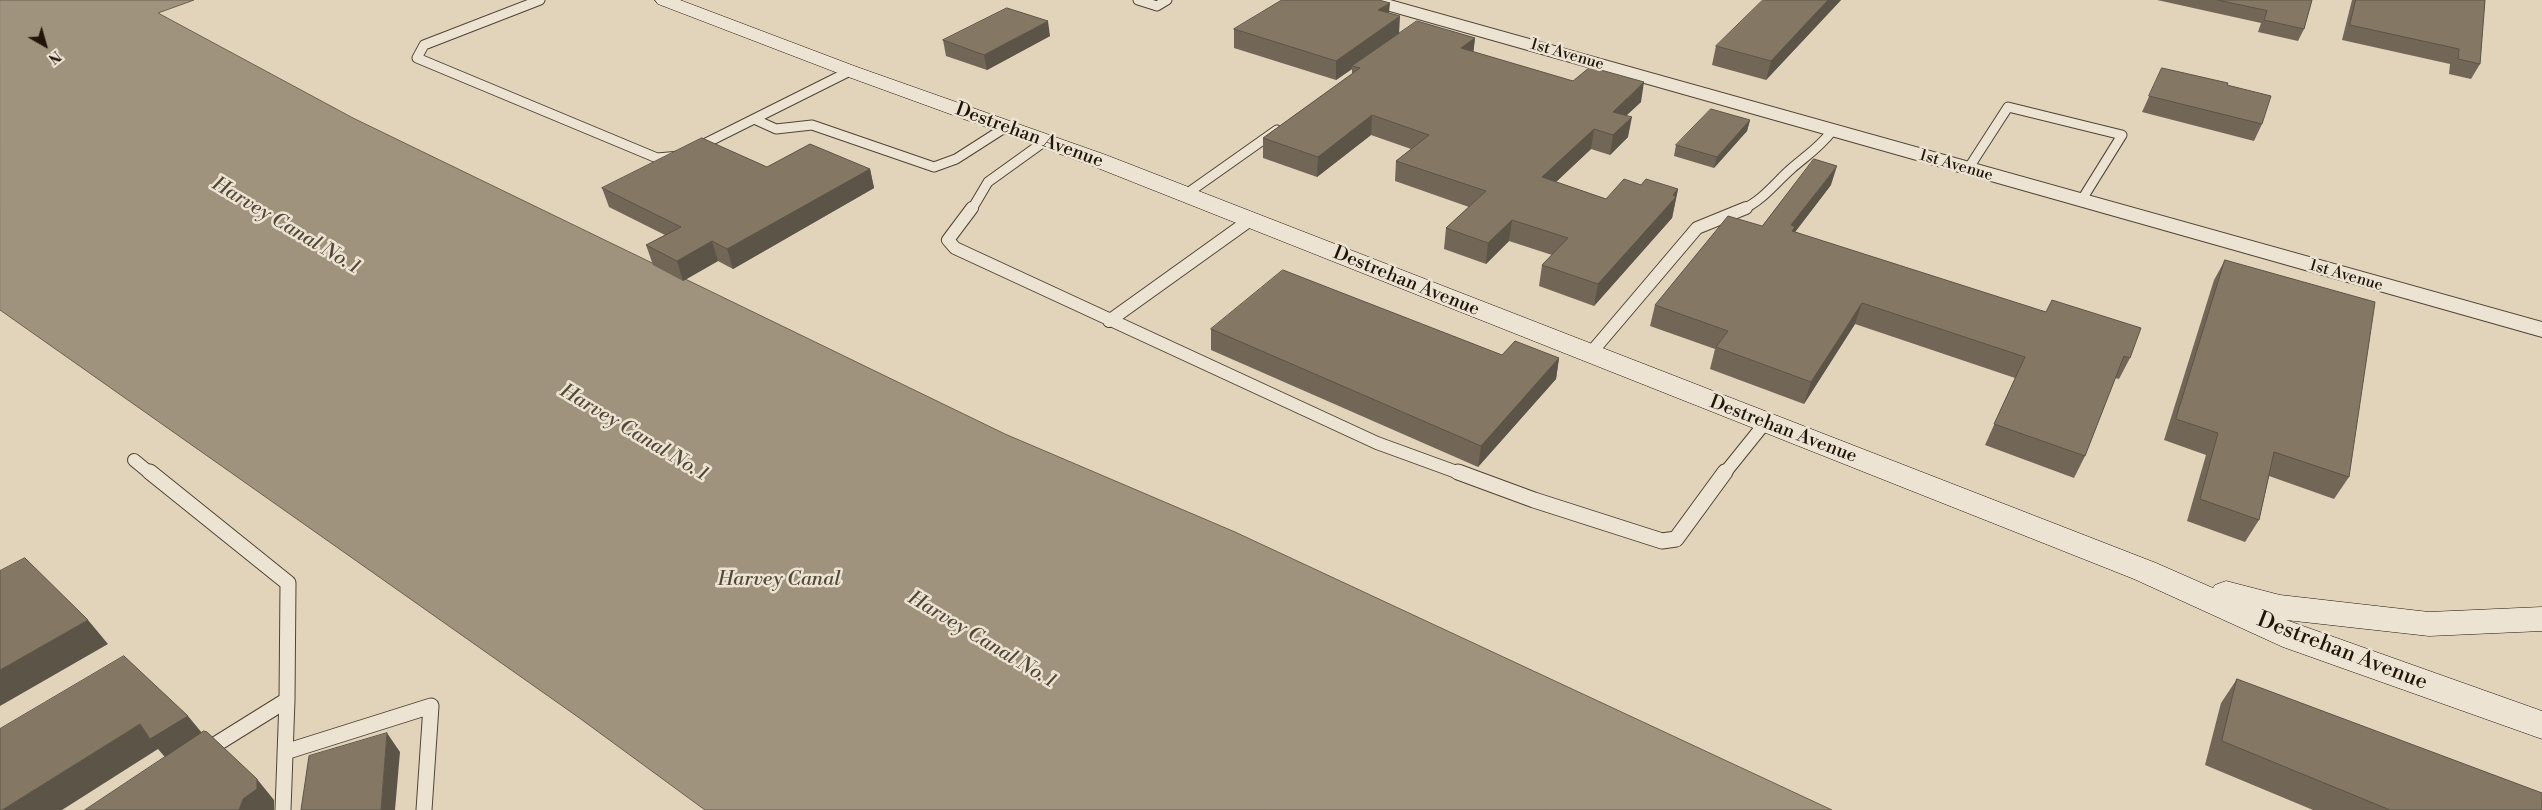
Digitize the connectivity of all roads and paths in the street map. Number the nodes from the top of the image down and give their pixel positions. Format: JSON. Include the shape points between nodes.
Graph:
{"nodes":[{"id":1,"x":540,"y":0,"type":"edge"},
{"id":2,"x":664,"y":0,"type":"edge"},
{"id":3,"x":1138,"y":0,"type":"edge"},
{"id":4,"x":1167,"y":0,"type":"edge"},
{"id":5,"x":1371,"y":0,"type":"edge"},
{"id":6,"x":850,"y":71,"type":"junction"},
{"id":7,"x":754,"y":119,"type":"junction"},
{"id":8,"x":1282,"y":126,"type":"edge"},
{"id":9,"x":1006,"y":127,"type":"junction"},
{"id":10,"x":1832,"y":131,"type":"junction"},
{"id":11,"x":1045,"y":141,"type":"junction"},
{"id":12,"x":1968,"y":169,"type":"junction"},
{"id":13,"x":1185,"y":195,"type":"junction"},
{"id":14,"x":2081,"y":201,"type":"junction"},
{"id":15,"x":1250,"y":220,"type":"junction"},
{"id":16,"x":1109,"y":320,"type":"junction"},
{"id":17,"x":2542,"y":330,"type":"edge"},
{"id":18,"x":1590,"y":354,"type":"junction"},
{"id":19,"x":1765,"y":423,"type":"junction"},
{"id":20,"x":134,"y":460,"type":"dead end"},
{"id":21,"x":2145,"y":571,"type":"junction"},
{"id":22,"x":2542,"y":619,"type":"edge"},
{"id":23,"x":287,"y":700,"type":"junction"},
{"id":24,"x":2542,"y":725,"type":"edge"},
{"id":25,"x":285,"y":752,"type":"junction"},
{"id":26,"x":195,"y":757,"type":"edge"},
{"id":27,"x":283,"y":810,"type":"edge"},
{"id":28,"x":424,"y":810,"type":"edge"}],
"edges":[{"from":1,"to":7,"type":"lane","via":[[424,45],[418,58],[657,158],[680,156]]},
{"from":2,"to":6,"type":"main road","name":"Destrehan Avenue"},
{"from":3,"to":4,"type":"lane","via":[[1157,6]]},
{"from":5,"to":10,"type":"street","name":"1st Avenue","via":[[1431,21]]},
{"from":6,"to":7,"type":"lane"},
{"from":6,"to":9,"type":"main road","name":"Destrehan Avenue"},
{"from":7,"to":9,"type":"lane","via":[[776,129],[812,125],[934,167],[956,158]]},
{"from":8,"to":13,"type":"lane"},
{"from":9,"to":11,"type":"main road","name":"Destrehan Avenue"},
{"from":10,"to":12,"type":"street","name":"1st Avenue"},
{"from":10,"to":18,"type":"lane","via":[[1819,148],[1752,205],[1697,228]]},
{"from":11,"to":13,"type":"main road","name":"Destrehan Avenue"},
{"from":11,"to":16,"type":"lane","via":[[988,182],[963,223],[948,240],[955,248]]},
{"from":12,"to":14,"type":"street","name":"1st Avenue"},
{"from":12,"to":14,"type":"lane","via":[[2008,107],[2122,135]]},
{"from":13,"to":15,"type":"main road","name":"Destrehan Avenue"},
{"from":14,"to":17,"type":"street","name":"1st Avenue"},
{"from":15,"to":16,"type":"lane"},
{"from":15,"to":18,"type":"main road","name":"Destrehan Avenue"},
{"from":16,"to":19,"type":"lane","via":[[1377,443],[1534,500],[1662,541],[1676,539],[1701,502]]},
{"from":18,"to":19,"type":"main road","name":"Destrehan Avenue"},
{"from":19,"to":21,"type":"main road","name":"Destrehan Avenue"},
{"from":20,"to":23,"type":"lane","via":[[288,583]]},
{"from":21,"to":22,"type":"main road","name":"Destrehan Avenue","via":[[2280,607],[2342,616],[2429,624]]},
{"from":21,"to":24,"type":"main road","name":"Destrehan Avenue","via":[[2296,638]]},
{"from":23,"to":25,"type":"lane"},
{"from":23,"to":26,"type":"lane"},
{"from":25,"to":27,"type":"lane"},
{"from":25,"to":28,"type":"lane","via":[[431,706]]}]}
